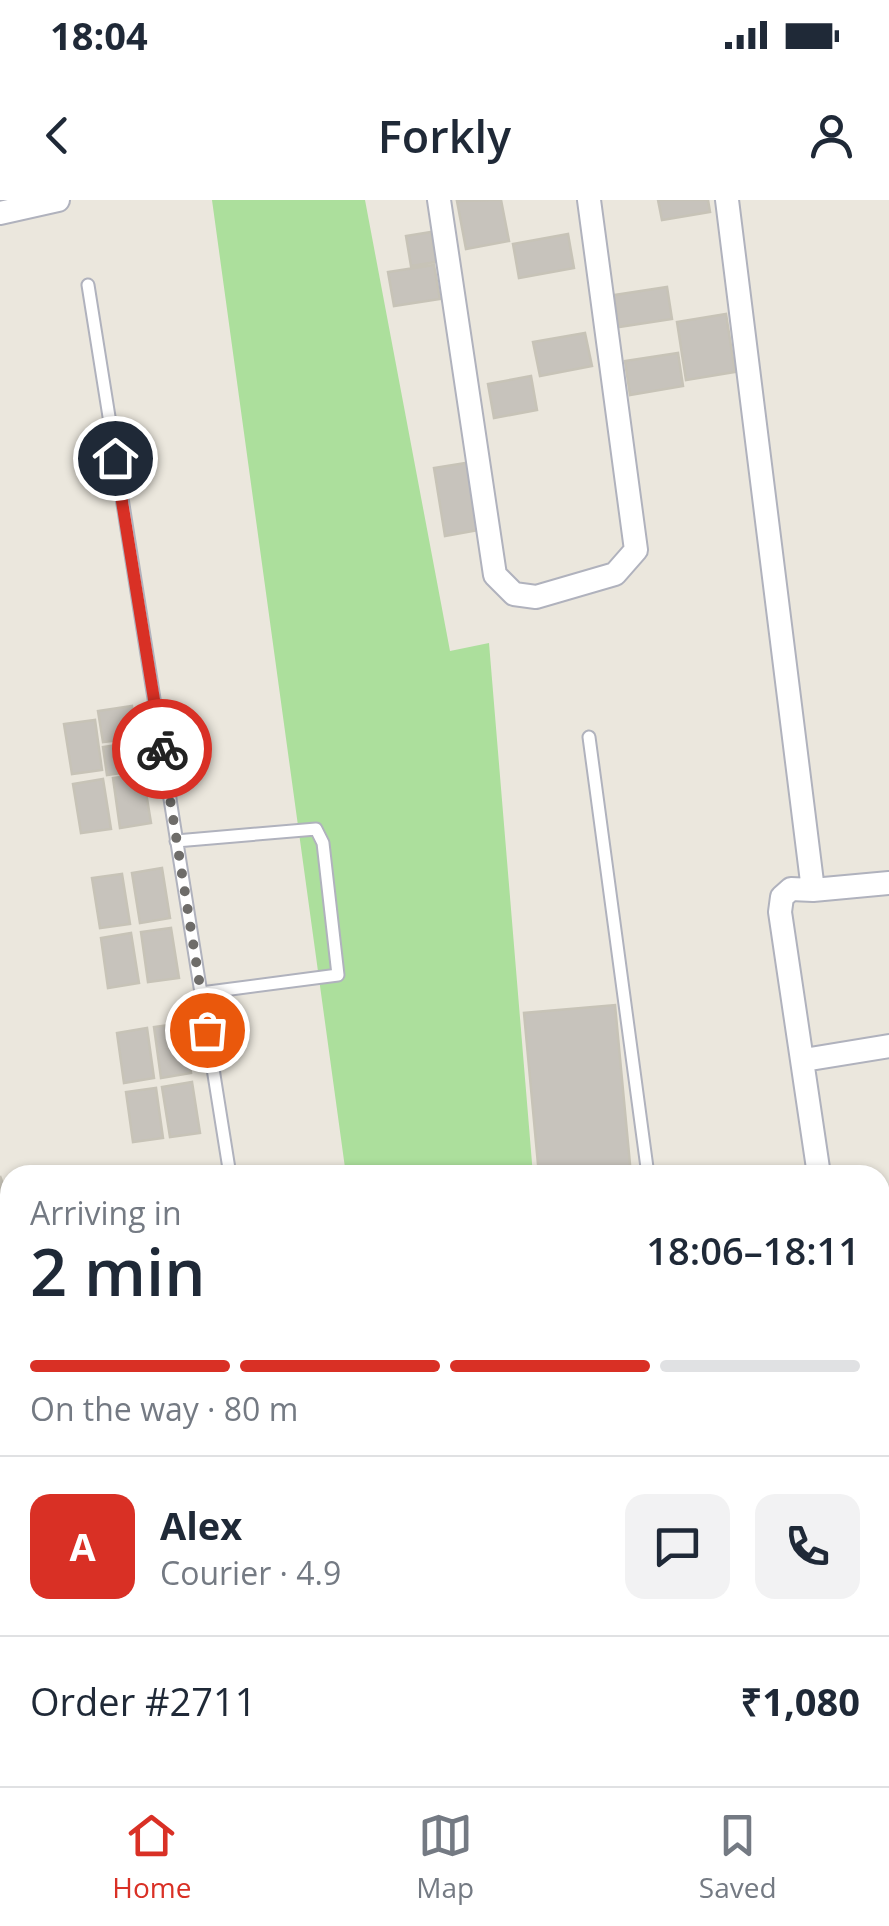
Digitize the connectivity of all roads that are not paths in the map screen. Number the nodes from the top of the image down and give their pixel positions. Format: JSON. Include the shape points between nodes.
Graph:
{"nodes":[{"id":1,"x":58,"y":200,"type":"edge"},
{"id":2,"x":439,"y":200,"type":"edge"},
{"id":3,"x":588,"y":200,"type":"edge"},
{"id":4,"x":727,"y":200,"type":"edge"},
{"id":5,"x":0,"y":214,"type":"edge"},
{"id":6,"x":88,"y":285,"type":"dead end"},
{"id":7,"x":589,"y":737,"type":"dead end"},
{"id":8,"x":176,"y":841,"type":"junction"},
{"id":9,"x":889,"y":882,"type":"edge"},
{"id":10,"x":812,"y":890,"type":"junction"},
{"id":11,"x":201,"y":993,"type":"junction"},
{"id":12,"x":889,"y":1046,"type":"edge"},
{"id":13,"x":804,"y":1060,"type":"junction"},
{"id":14,"x":228,"y":1165,"type":"edge"},
{"id":15,"x":647,"y":1165,"type":"edge"},
{"id":16,"x":818,"y":1165,"type":"edge"}],
"edges":[{"from":1,"to":5,"type":"street"},
{"from":2,"to":3,"type":"street","via":[[495,575],[514,594],[536,597],[614,574],[636,550]]},
{"from":4,"to":10,"type":"street"},
{"from":6,"to":8,"type":"lane"},
{"from":7,"to":15,"type":"lane"},
{"from":8,"to":11,"type":"lane"},
{"from":8,"to":11,"type":"lane","via":[[316,828],[323,842],[338,976]]},
{"from":9,"to":10,"type":"street"},
{"from":10,"to":13,"type":"street","via":[[792,890],[782,897],[780,912]]},
{"from":11,"to":14,"type":"lane"},
{"from":12,"to":13,"type":"street"},
{"from":13,"to":16,"type":"street"}]}
